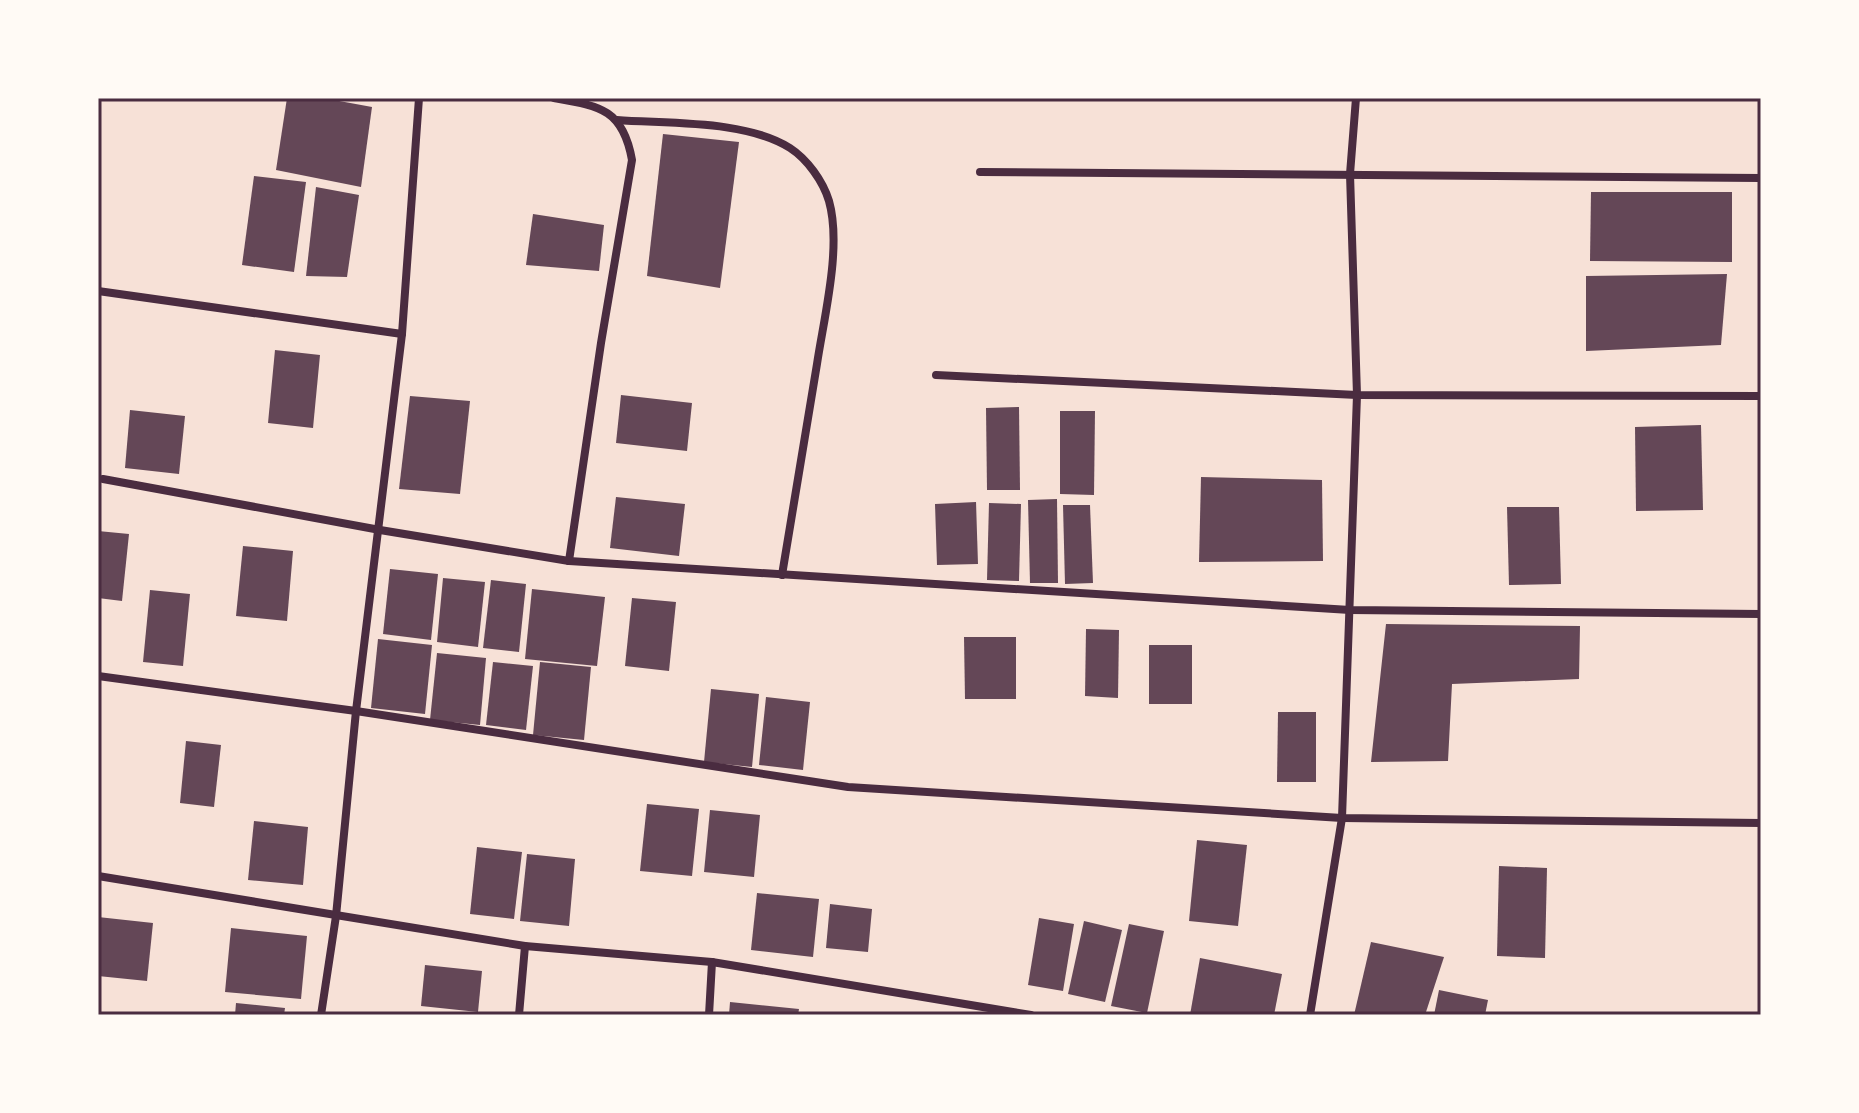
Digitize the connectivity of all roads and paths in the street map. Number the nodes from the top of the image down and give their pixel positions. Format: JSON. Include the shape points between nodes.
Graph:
{"nodes":[{"id":1,"x":419,"y":98,"type":"edge"},
{"id":2,"x":554,"y":98,"type":"edge"},
{"id":3,"x":1356,"y":98,"type":"edge"},
{"id":4,"x":617,"y":120,"type":"junction"},
{"id":5,"x":980,"y":172,"type":"dead end"},
{"id":6,"x":1350,"y":174,"type":"junction"},
{"id":7,"x":1761,"y":178,"type":"edge"},
{"id":8,"x":98,"y":291,"type":"edge"},
{"id":9,"x":402,"y":334,"type":"junction"},
{"id":10,"x":936,"y":375,"type":"dead end"},
{"id":11,"x":1357,"y":395,"type":"junction"},
{"id":12,"x":1761,"y":396,"type":"edge"},
{"id":13,"x":103,"y":479,"type":"dead end"},
{"id":14,"x":380,"y":530,"type":"junction"},
{"id":15,"x":569,"y":561,"type":"junction"},
{"id":16,"x":782,"y":575,"type":"junction"},
{"id":17,"x":1350,"y":610,"type":"junction"},
{"id":18,"x":1761,"y":614,"type":"edge"},
{"id":19,"x":98,"y":676,"type":"edge"},
{"id":20,"x":356,"y":711,"type":"junction"},
{"id":21,"x":1342,"y":818,"type":"junction"},
{"id":22,"x":1761,"y":823,"type":"edge"},
{"id":23,"x":98,"y":876,"type":"edge"},
{"id":24,"x":336,"y":916,"type":"junction"},
{"id":25,"x":525,"y":946,"type":"junction"},
{"id":26,"x":712,"y":962,"type":"junction"},
{"id":27,"x":321,"y":1015,"type":"edge"},
{"id":28,"x":519,"y":1015,"type":"edge"},
{"id":29,"x":709,"y":1015,"type":"edge"},
{"id":30,"x":1031,"y":1015,"type":"edge"},
{"id":31,"x":1310,"y":1015,"type":"edge"}],
"edges":[{"from":1,"to":9,"type":"street"},
{"from":2,"to":4,"type":"street","via":[[594,104]]},
{"from":3,"to":6,"type":"street"},
{"from":4,"to":15,"type":"street","via":[[629,139],[632,160]]},
{"from":4,"to":16,"type":"street","via":[[745,129],[769,137],[807,163],[829,203],[833,258]]},
{"from":5,"to":6,"type":"street"},
{"from":6,"to":7,"type":"street"},
{"from":6,"to":11,"type":"street"},
{"from":8,"to":9,"type":"street"},
{"from":9,"to":14,"type":"street"},
{"from":10,"to":11,"type":"street"},
{"from":11,"to":12,"type":"street"},
{"from":11,"to":17,"type":"street"},
{"from":13,"to":14,"type":"street"},
{"from":14,"to":15,"type":"street"},
{"from":14,"to":20,"type":"street"},
{"from":15,"to":16,"type":"street"},
{"from":16,"to":17,"type":"street"},
{"from":17,"to":18,"type":"street"},
{"from":17,"to":21,"type":"street"},
{"from":19,"to":20,"type":"street"},
{"from":20,"to":21,"type":"street","via":[[848,787]]},
{"from":20,"to":24,"type":"street"},
{"from":21,"to":22,"type":"street"},
{"from":21,"to":31,"type":"street"},
{"from":23,"to":24,"type":"street"},
{"from":24,"to":25,"type":"street"},
{"from":24,"to":27,"type":"street"},
{"from":25,"to":26,"type":"street"},
{"from":25,"to":28,"type":"street"},
{"from":26,"to":29,"type":"street"},
{"from":26,"to":30,"type":"street"}]}
